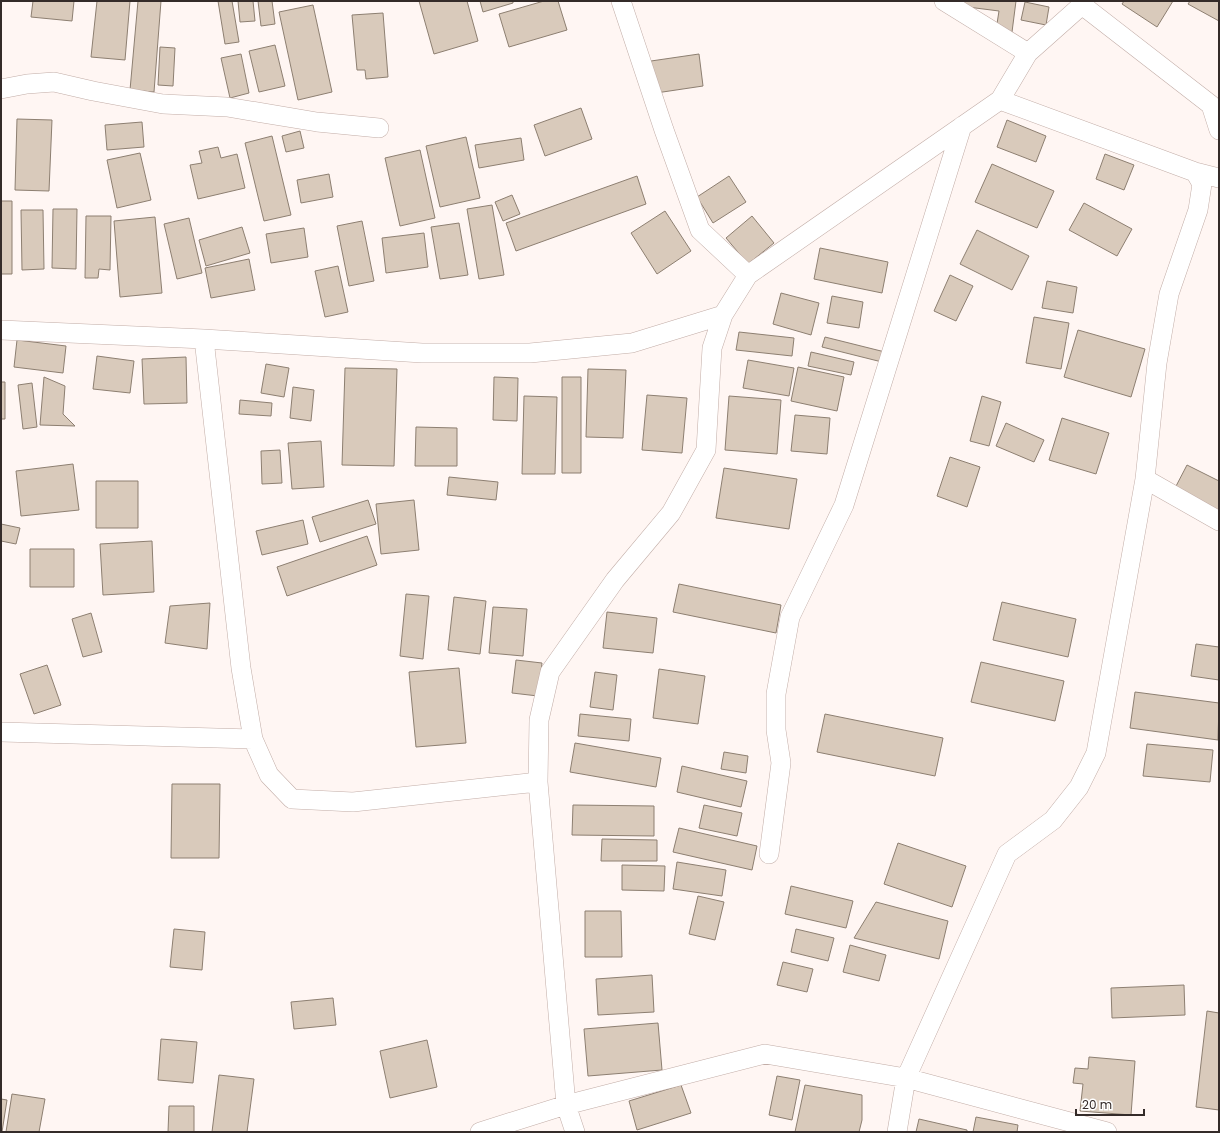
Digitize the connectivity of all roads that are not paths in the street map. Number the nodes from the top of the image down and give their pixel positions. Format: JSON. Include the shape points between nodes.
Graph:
{"nodes":[{"id":1,"x":621,"y":1,"type":"edge"},
{"id":2,"x":944,"y":1,"type":"edge"},
{"id":3,"x":1084,"y":3,"type":"edge"},
{"id":4,"x":1028,"y":53,"type":"junction"},
{"id":5,"x":1,"y":89,"type":"edge"},
{"id":6,"x":1000,"y":100,"type":"junction"},
{"id":7,"x":962,"y":126,"type":"junction"},
{"id":8,"x":379,"y":128,"type":"dead end"},
{"id":9,"x":1219,"y":130,"type":"edge"},
{"id":10,"x":1195,"y":172,"type":"junction"},
{"id":11,"x":1219,"y":178,"type":"edge"},
{"id":12,"x":748,"y":275,"type":"junction"},
{"id":13,"x":723,"y":315,"type":"junction"},
{"id":14,"x":1,"y":330,"type":"edge"},
{"id":15,"x":204,"y":339,"type":"junction"},
{"id":16,"x":1145,"y":479,"type":"junction"},
{"id":17,"x":1219,"y":521,"type":"edge"},
{"id":18,"x":1,"y":732,"type":"edge"},
{"id":19,"x":253,"y":739,"type":"junction"},
{"id":20,"x":538,"y":782,"type":"junction"},
{"id":21,"x":768,"y":854,"type":"dead end"},
{"id":22,"x":906,"y":1078,"type":"junction"},
{"id":23,"x":566,"y":1105,"type":"junction"},
{"id":24,"x":480,"y":1132,"type":"edge"},
{"id":25,"x":575,"y":1132,"type":"edge"},
{"id":26,"x":897,"y":1132,"type":"edge"},
{"id":27,"x":1107,"y":1132,"type":"edge"}],
"edges":[{"from":1,"to":12,"type":"street","via":[[700,230]]},
{"from":2,"to":4,"type":"street"},
{"from":3,"to":4,"type":"street"},
{"from":3,"to":9,"type":"street","via":[[1211,104]]},
{"from":4,"to":6,"type":"street"},
{"from":5,"to":8,"type":"street","via":[[54,82],[163,104],[227,107],[317,122]]},
{"from":6,"to":7,"type":"street"},
{"from":6,"to":10,"type":"street"},
{"from":7,"to":12,"type":"street"},
{"from":7,"to":21,"type":"street","via":[[844,505],[790,617],[776,694],[776,730],[781,763]]},
{"from":10,"to":11,"type":"street"},
{"from":10,"to":16,"type":"street","via":[[1202,184],[1198,210],[1169,294],[1157,363]]},
{"from":12,"to":13,"type":"street"},
{"from":13,"to":15,"type":"street","via":[[632,343],[530,353],[422,353]]},
{"from":13,"to":20,"type":"street","via":[[712,348],[706,450],[671,513],[615,580],[550,672],[539,720]]},
{"from":14,"to":15,"type":"street"},
{"from":15,"to":19,"type":"street","via":[[241,668]]},
{"from":16,"to":17,"type":"street"},
{"from":16,"to":22,"type":"street","via":[[1096,753],[1079,787],[1053,820],[1007,854]]},
{"from":18,"to":19,"type":"street"},
{"from":19,"to":20,"type":"street","via":[[269,775],[292,799],[353,802]]},
{"from":20,"to":23,"type":"street"},
{"from":22,"to":23,"type":"street","via":[[765,1054]]},
{"from":22,"to":26,"type":"street"},
{"from":22,"to":27,"type":"street"},
{"from":23,"to":24,"type":"street"},
{"from":23,"to":25,"type":"street"}]}
